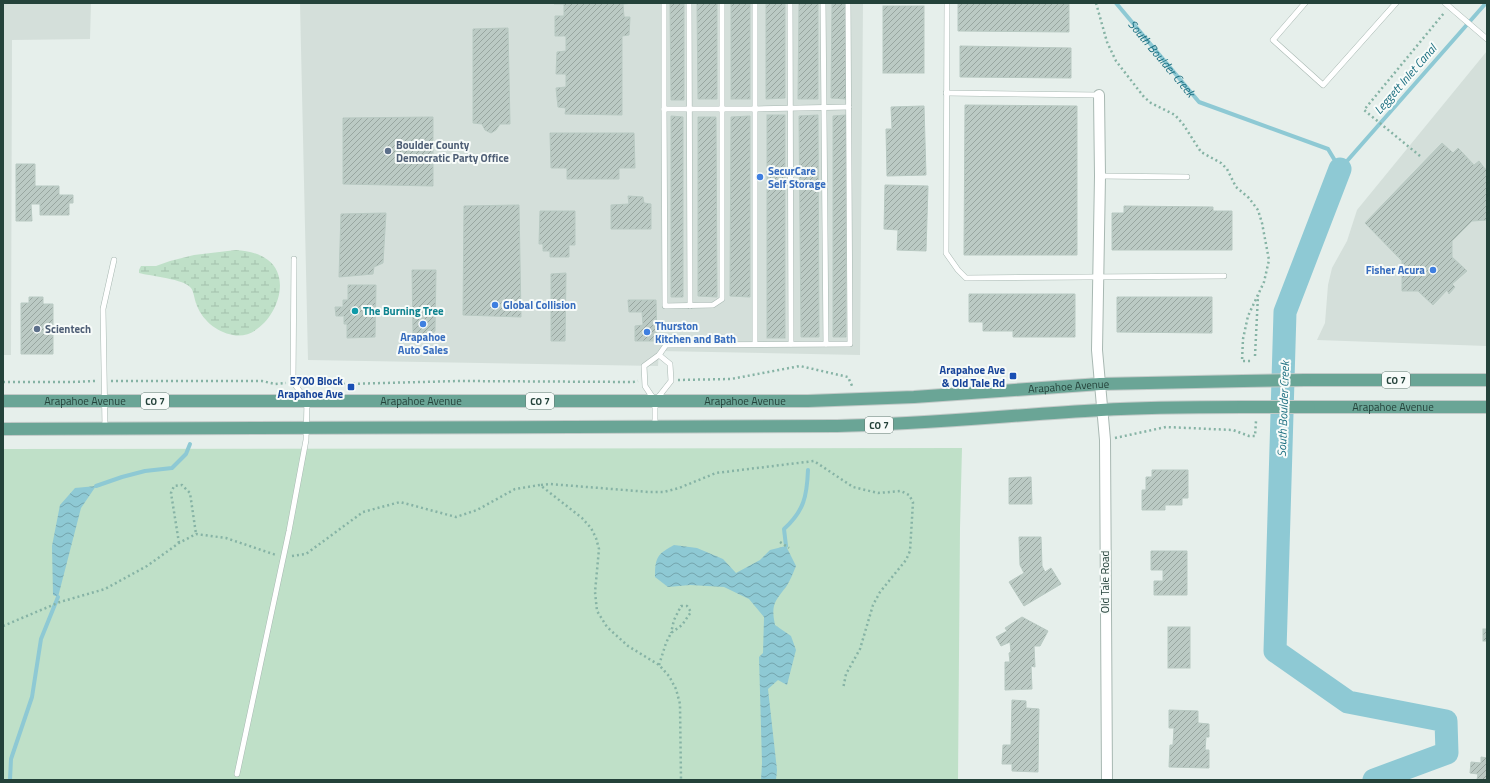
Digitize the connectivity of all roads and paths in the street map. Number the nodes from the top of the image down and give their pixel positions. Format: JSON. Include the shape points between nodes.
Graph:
{"nodes":[{"id":1,"x":664,"y":3,"type":"edge"},
{"id":2,"x":689,"y":3,"type":"edge"},
{"id":3,"x":722,"y":3,"type":"edge"},
{"id":4,"x":755,"y":3,"type":"edge"},
{"id":5,"x":790,"y":3,"type":"edge"},
{"id":6,"x":823,"y":3,"type":"edge"},
{"id":7,"x":848,"y":3,"type":"edge"},
{"id":8,"x":947,"y":3,"type":"edge"},
{"id":9,"x":1096,"y":3,"type":"edge"},
{"id":10,"x":1305,"y":3,"type":"edge"},
{"id":11,"x":1396,"y":3,"type":"edge"},
{"id":12,"x":1447,"y":5,"type":"edge"},
{"id":13,"x":1486,"y":38,"type":"edge"},
{"id":14,"x":946,"y":93,"type":"junction"},
{"id":15,"x":1099,"y":95,"type":"joint"},
{"id":16,"x":849,"y":107,"type":"junction"},
{"id":17,"x":791,"y":108,"type":"junction"},
{"id":18,"x":824,"y":108,"type":"junction"},
{"id":19,"x":664,"y":109,"type":"junction"},
{"id":20,"x":689,"y":109,"type":"junction"},
{"id":21,"x":722,"y":109,"type":"junction"},
{"id":22,"x":755,"y":109,"type":"junction"},
{"id":23,"x":1420,"y":156,"type":"dead end"},
{"id":24,"x":1100,"y":176,"type":"junction"},
{"id":25,"x":1187,"y":177,"type":"dead end"},
{"id":26,"x":294,"y":259,"type":"dead end"},
{"id":27,"x":114,"y":260,"type":"dead end"},
{"id":28,"x":1098,"y":276,"type":"junction"},
{"id":29,"x":1224,"y":276,"type":"dead end"},
{"id":30,"x":1258,"y":293,"type":"junction"},
{"id":31,"x":690,"y":306,"type":"junction"},
{"id":32,"x":755,"y":344,"type":"junction"},
{"id":33,"x":791,"y":344,"type":"junction"},
{"id":34,"x":826,"y":344,"type":"junction"},
{"id":35,"x":659,"y":355,"type":"junction"},
{"id":36,"x":1255,"y":356,"type":"dead end"},
{"id":37,"x":1253,"y":361,"type":"dead end"},
{"id":38,"x":644,"y":379,"type":"junction"},
{"id":39,"x":850,"y":380,"type":"dead end"},
{"id":40,"x":1487,"y":380,"type":"edge"},
{"id":41,"x":104,"y":381,"type":"junction"},
{"id":42,"x":671,"y":381,"type":"junction"},
{"id":43,"x":3,"y":382,"type":"edge"},
{"id":44,"x":294,"y":382,"type":"junction"},
{"id":45,"x":1100,"y":384,"type":"junction"},
{"id":46,"x":3,"y":401,"type":"edge"},
{"id":47,"x":105,"y":401,"type":"junction"},
{"id":48,"x":307,"y":401,"type":"junction"},
{"id":49,"x":655,"y":401,"type":"junction"},
{"id":50,"x":1487,"y":407,"type":"edge"},
{"id":51,"x":1102,"y":410,"type":"junction"},
{"id":52,"x":1256,"y":421,"type":"dead end"},
{"id":53,"x":306,"y":427,"type":"junction"},
{"id":54,"x":655,"y":427,"type":"junction"},
{"id":55,"x":105,"y":428,"type":"junction"},
{"id":56,"x":3,"y":429,"type":"edge"},
{"id":57,"x":1105,"y":440,"type":"junction"},
{"id":58,"x":540,"y":485,"type":"junction"},
{"id":59,"x":196,"y":534,"type":"junction"},
{"id":60,"x":780,"y":542,"type":"dead end"},
{"id":61,"x":179,"y":543,"type":"junction"},
{"id":62,"x":789,"y":548,"type":"dead end"},
{"id":63,"x":283,"y":557,"type":"junction"},
{"id":64,"x":3,"y":626,"type":"edge"},
{"id":65,"x":671,"y":633,"type":"junction"},
{"id":66,"x":659,"y":664,"type":"junction"},
{"id":67,"x":843,"y":690,"type":"dead end"},
{"id":68,"x":238,"y":774,"type":"dead end"},
{"id":69,"x":681,"y":780,"type":"edge"},
{"id":70,"x":1107,"y":780,"type":"edge"}],
"edges":[{"from":1,"to":19,"type":"lane"},
{"from":2,"to":20,"type":"lane"},
{"from":3,"to":21,"type":"lane"},
{"from":4,"to":22,"type":"lane"},
{"from":5,"to":17,"type":"lane"},
{"from":6,"to":18,"type":"lane"},
{"from":7,"to":16,"type":"lane"},
{"from":8,"to":14,"type":"lane"},
{"from":9,"to":30,"type":"path","via":[[1107,42],[1116,61],[1144,97],[1175,115],[1201,152],[1227,169],[1236,187],[1258,210],[1269,260],[1264,282]]},
{"from":10,"to":11,"type":"lane","via":[[1273,40],[1323,85]]},
{"from":12,"to":13,"type":"lane"},
{"from":12,"to":23,"type":"path","via":[[1364,110]]},
{"from":14,"to":15,"type":"lane"},
{"from":14,"to":28,"type":"lane","via":[[946,253],[958,270],[966,278]]},
{"from":15,"to":24,"type":"street","name":"Old Tale Road"},
{"from":16,"to":18,"type":"lane"},
{"from":16,"to":34,"type":"lane","via":[[850,344]]},
{"from":17,"to":18,"type":"lane"},
{"from":17,"to":22,"type":"lane"},
{"from":17,"to":33,"type":"lane"},
{"from":18,"to":34,"type":"lane"},
{"from":19,"to":20,"type":"lane"},
{"from":19,"to":31,"type":"lane","via":[[664,306]]},
{"from":20,"to":21,"type":"lane"},
{"from":20,"to":31,"type":"lane"},
{"from":21,"to":22,"type":"lane"},
{"from":21,"to":31,"type":"lane","via":[[722,299],[712,305]]},
{"from":22,"to":32,"type":"lane"},
{"from":24,"to":25,"type":"lane"},
{"from":24,"to":28,"type":"street","name":"Old Tale Road"},
{"from":26,"to":44,"type":"lane"},
{"from":27,"to":41,"type":"lane","via":[[103,309]]},
{"from":28,"to":29,"type":"lane"},
{"from":28,"to":45,"type":"street","name":"Old Tale Road","via":[[1097,350]]},
{"from":30,"to":36,"type":"path"},
{"from":30,"to":37,"type":"path","via":[[1248,316],[1243,339],[1242,361]]},
{"from":32,"to":33,"type":"lane"},
{"from":32,"to":35,"type":"lane","via":[[666,345]]},
{"from":33,"to":34,"type":"lane"},
{"from":35,"to":38,"type":"lane","via":[[644,366]]},
{"from":35,"to":42,"type":"lane","via":[[670,364]]},
{"from":38,"to":44,"type":"path","via":[[633,382]]},
{"from":38,"to":49,"type":"lane","via":[[645,386]]},
{"from":39,"to":42,"type":"path","via":[[848,377],[800,366],[731,379]]},
{"from":40,"to":45,"type":"main road","name":"Arapahoe Avenue","number":"CO 7","bridge":true,"via":[[1243,380]]},
{"from":41,"to":43,"type":"path"},
{"from":41,"to":44,"type":"path","via":[[262,381],[275,384]]},
{"from":41,"to":47,"type":"lane"},
{"from":42,"to":49,"type":"lane"},
{"from":44,"to":48,"type":"lane"},
{"from":45,"to":49,"type":"main road","name":"Arapahoe Avenue","number":"CO 7","via":[[876,399]]},
{"from":45,"to":51,"type":"street","name":"Old Tale Road"},
{"from":46,"to":47,"type":"main road","name":"Arapahoe Avenue","number":"CO 7"},
{"from":47,"to":48,"type":"main road","name":"Arapahoe Avenue","number":"CO 7"},
{"from":47,"to":55,"type":"lane"},
{"from":48,"to":49,"type":"main road","name":"Arapahoe Avenue","number":"CO 7"},
{"from":48,"to":53,"type":"lane"},
{"from":49,"to":54,"type":"lane"},
{"from":50,"to":51,"type":"main road","name":"Arapahoe Avenue","number":"CO 7","bridge":true,"via":[[1177,407]]},
{"from":51,"to":54,"type":"main road","name":"Arapahoe Avenue","number":"CO 7","via":[[878,425]]},
{"from":51,"to":57,"type":"street","name":"Old Tale Road"},
{"from":52,"to":57,"type":"path","via":[[1255,436],[1233,430],[1166,427]]},
{"from":53,"to":54,"type":"main road","name":"Arapahoe Avenue","number":"CO 7"},
{"from":53,"to":55,"type":"main road","name":"Arapahoe Avenue","number":"CO 7"},
{"from":53,"to":63,"type":"lane","via":[[300,477]]},
{"from":55,"to":56,"type":"main road","name":"Arapahoe Avenue","number":"CO 7"},
{"from":57,"to":70,"type":"street","name":"Old Tale Road"},
{"from":58,"to":63,"type":"path","via":[[515,489],[477,510],[456,517],[400,502],[363,512],[306,554]]},
{"from":58,"to":66,"type":"path","via":[[582,518],[596,538],[599,549],[595,592],[597,611],[607,627],[628,646]]},
{"from":58,"to":67,"type":"path","via":[[664,492],[716,473],[814,461],[853,487],[878,493],[901,491],[909,495],[913,502],[910,551],[873,605],[860,649],[846,674]]},
{"from":59,"to":61,"type":"path"},
{"from":59,"to":61,"type":"path","via":[[190,493],[182,485],[174,486],[171,493]]},
{"from":59,"to":63,"type":"path","via":[[226,538]]},
{"from":60,"to":62,"type":"path"},
{"from":61,"to":64,"type":"path","via":[[147,566],[105,589],[60,602]]},
{"from":63,"to":68,"type":"lane"},
{"from":65,"to":65,"type":"path","via":[[682,625],[691,612],[687,606],[680,606]]},
{"from":65,"to":66,"type":"path"},
{"from":66,"to":69,"type":"path","via":[[676,689],[680,704]]}]}
